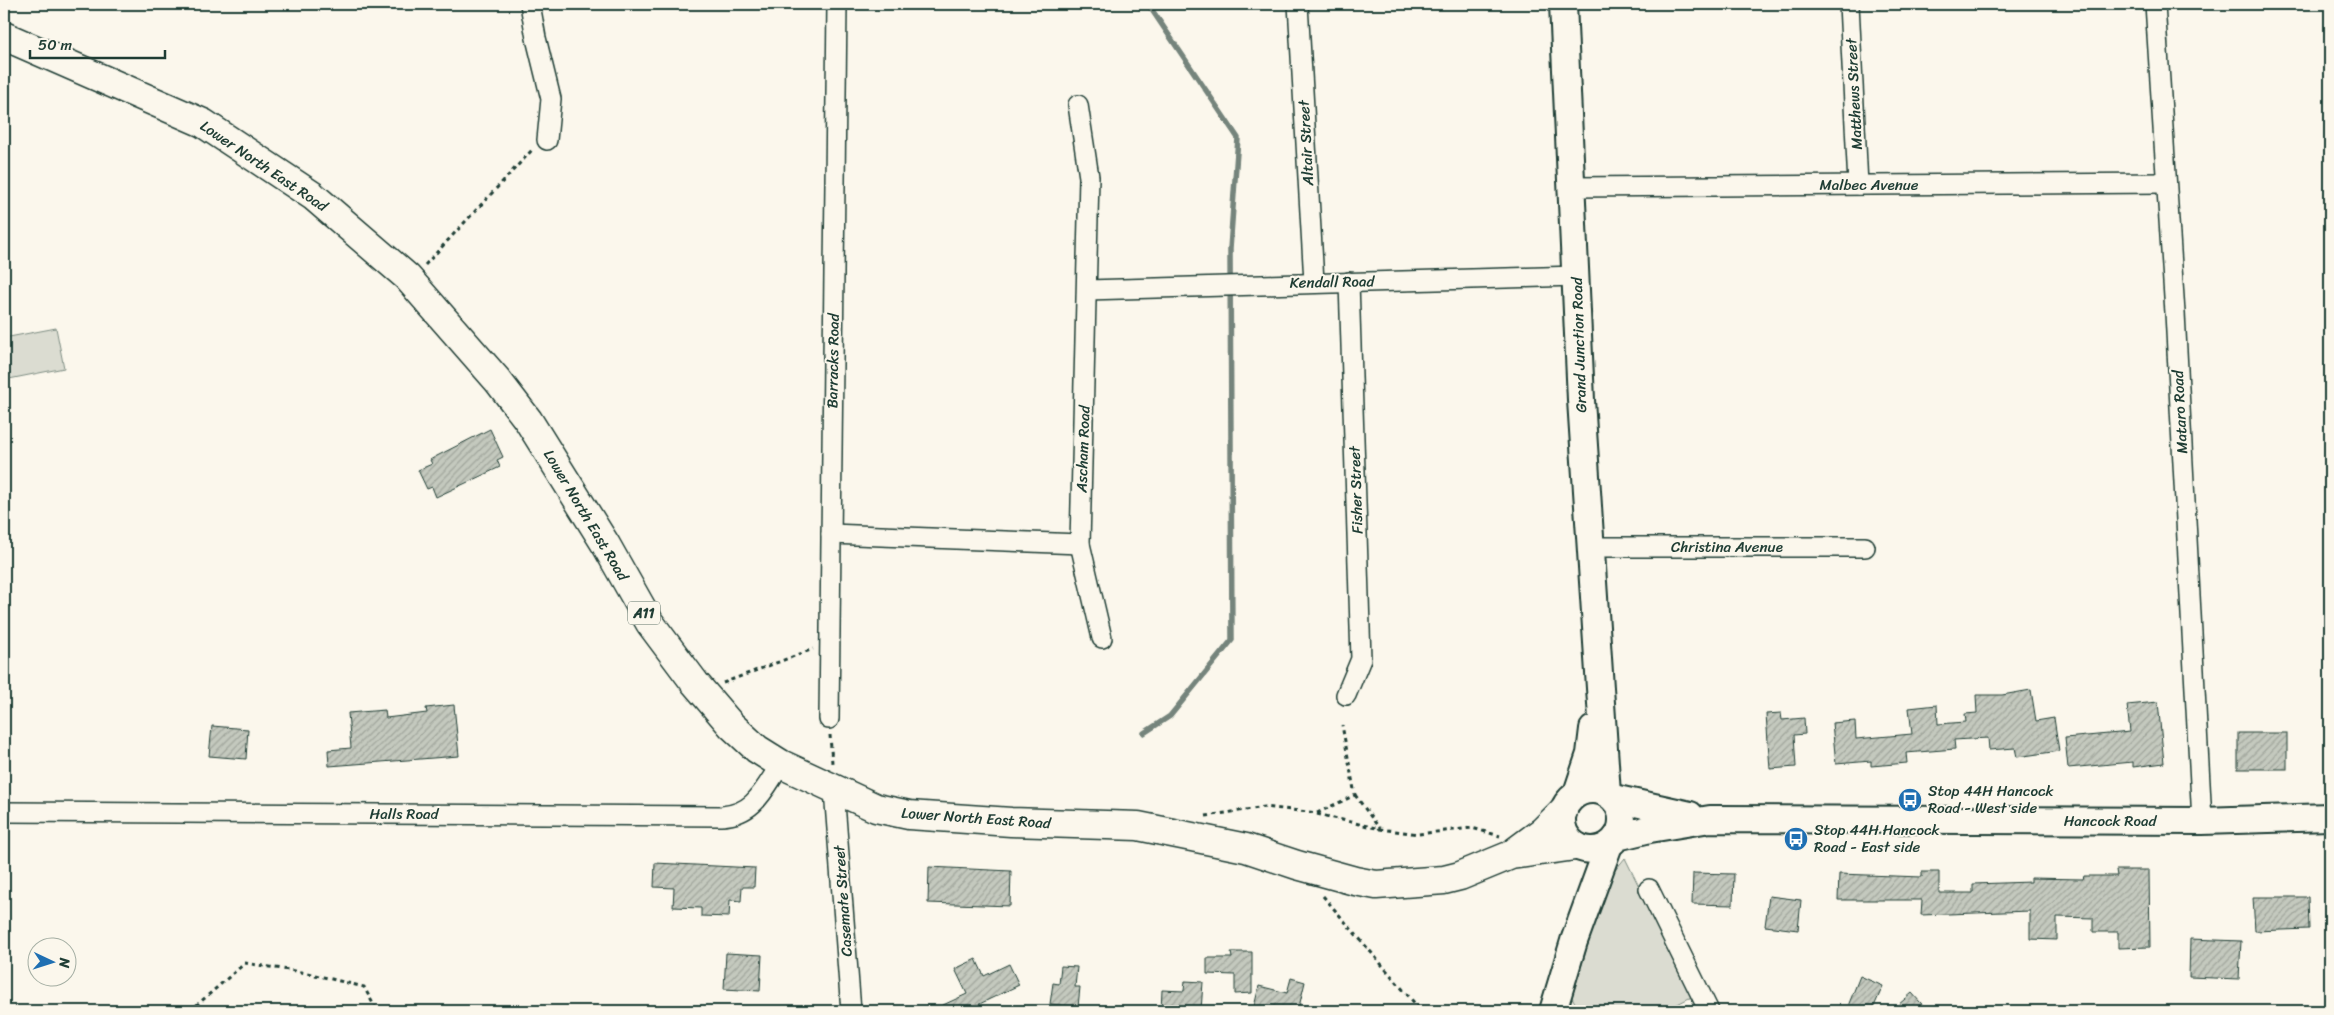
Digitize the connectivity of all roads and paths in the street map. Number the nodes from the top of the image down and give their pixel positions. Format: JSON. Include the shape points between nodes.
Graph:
{"nodes":[{"id":1,"x":530,"y":4,"type":"edge"},
{"id":2,"x":837,"y":4,"type":"edge"},
{"id":3,"x":1298,"y":4,"type":"edge"},
{"id":4,"x":1563,"y":4,"type":"edge"},
{"id":5,"x":1849,"y":4,"type":"edge"},
{"id":6,"x":2155,"y":4,"type":"edge"},
{"id":7,"x":4,"y":36,"type":"edge"},
{"id":8,"x":1078,"y":105,"type":"dead end"},
{"id":9,"x":547,"y":137,"type":"joint"},
{"id":10,"x":2166,"y":183,"type":"junction"},
{"id":11,"x":1858,"y":185,"type":"junction"},
{"id":12,"x":1572,"y":187,"type":"junction"},
{"id":13,"x":1576,"y":276,"type":"junction"},
{"id":14,"x":410,"y":280,"type":"junction"},
{"id":15,"x":1314,"y":282,"type":"junction"},
{"id":16,"x":1349,"y":282,"type":"junction"},
{"id":17,"x":1087,"y":290,"type":"junction"},
{"id":18,"x":831,"y":534,"type":"junction"},
{"id":19,"x":1080,"y":544,"type":"junction"},
{"id":20,"x":1589,"y":547,"type":"junction"},
{"id":21,"x":1865,"y":547,"type":"dead end"},
{"id":22,"x":1102,"y":638,"type":"dead end"},
{"id":23,"x":830,"y":642,"type":"junction"},
{"id":24,"x":1600,"y":686,"type":"junction"},
{"id":25,"x":702,"y":691,"type":"junction"},
{"id":26,"x":1346,"y":695,"type":"dead end"},
{"id":27,"x":829,"y":719,"type":"joint"},
{"id":28,"x":1342,"y":725,"type":"dead end"},
{"id":29,"x":781,"y":764,"type":"junction"},
{"id":30,"x":834,"y":790,"type":"junction"},
{"id":31,"x":1355,"y":795,"type":"junction"},
{"id":32,"x":1610,"y":796,"type":"junction"},
{"id":33,"x":1570,"y":802,"type":"junction"},
{"id":34,"x":4,"y":812,"type":"edge"},
{"id":35,"x":1317,"y":813,"type":"junction"},
{"id":36,"x":1197,"y":817,"type":"dead end"},
{"id":37,"x":2330,"y":817,"type":"edge"},
{"id":38,"x":1710,"y":819,"type":"junction"},
{"id":39,"x":2202,"y":821,"type":"junction"},
{"id":40,"x":1380,"y":829,"type":"junction"},
{"id":41,"x":1613,"y":841,"type":"junction"},
{"id":42,"x":1508,"y":846,"type":"junction"},
{"id":43,"x":1577,"y":847,"type":"junction"},
{"id":44,"x":1650,"y":889,"type":"dead end"},
{"id":45,"x":1320,"y":893,"type":"dead end"},
{"id":46,"x":1574,"y":941,"type":"junction"},
{"id":47,"x":1705,"y":1010,"type":"edge"},
{"id":48,"x":190,"y":1011,"type":"edge"},
{"id":49,"x":377,"y":1011,"type":"edge"},
{"id":50,"x":851,"y":1011,"type":"edge"},
{"id":51,"x":1418,"y":1011,"type":"edge"},
{"id":52,"x":1553,"y":1011,"type":"edge"}],
"edges":[{"from":1,"to":9,"type":"street","via":[[551,99]]},
{"from":2,"to":18,"type":"street","name":"Barracks Road"},
{"from":3,"to":15,"type":"street","name":"Altair Street"},
{"from":4,"to":12,"type":"main road","name":"Grand Junction Road"},
{"from":5,"to":11,"type":"street","name":"Matthews Street"},
{"from":6,"to":10,"type":"street","name":"Mataro Road"},
{"from":7,"to":14,"type":"main road","name":"Lower North East Road","number":"A11","via":[[203,123],[313,196]]},
{"from":8,"to":17,"type":"street","name":"Ascham Road","via":[[1089,177]]},
{"from":9,"to":14,"type":"path"},
{"from":10,"to":11,"type":"street","name":"Malbec Avenue"},
{"from":10,"to":39,"type":"street","name":"Mataro Road"},
{"from":11,"to":12,"type":"street","name":"Malbec Avenue"},
{"from":12,"to":13,"type":"main road","name":"Grand Junction Road"},
{"from":13,"to":16,"type":"street","name":"Kendall Road"},
{"from":13,"to":20,"type":"main road","name":"Grand Junction Road"},
{"from":14,"to":25,"type":"main road","name":"Lower North East Road","number":"A11","via":[[528,420],[650,623]]},
{"from":15,"to":16,"type":"street","name":"Kendall Road"},
{"from":15,"to":17,"type":"street","name":"Kendall Road"},
{"from":16,"to":26,"type":"street","name":"Fisher Street","via":[[1361,659]]},
{"from":17,"to":19,"type":"street","name":"Ascham Road"},
{"from":18,"to":19,"type":"street"},
{"from":18,"to":23,"type":"street","name":"Barracks Road"},
{"from":19,"to":22,"type":"street","name":"Ascham Road"},
{"from":20,"to":21,"type":"street","name":"Christina Avenue"},
{"from":20,"to":24,"type":"main road","name":"Grand Junction Road"},
{"from":23,"to":25,"type":"path"},
{"from":23,"to":27,"type":"street","name":"Barracks Road"},
{"from":24,"to":32,"type":"main road","name":"Grand Junction Road"},
{"from":24,"to":33,"type":"main road","name":"Grand Junction Road","via":[[1590,754]]},
{"from":25,"to":29,"type":"main road","name":"Lower North East Road","number":"A11","via":[[731,725],[757,749]]},
{"from":27,"to":30,"type":"path"},
{"from":28,"to":31,"type":"path"},
{"from":29,"to":30,"type":"main road","name":"Lower North East Road","number":"A11"},
{"from":29,"to":34,"type":"street","name":"Halls Road","via":[[748,809],[732,816]]},
{"from":30,"to":42,"type":"main road","name":"Lower North East Road","number":"A11","via":[[876,808],[909,815],[1138,826],[1246,848],[1314,870],[1376,885],[1460,876]]},
{"from":30,"to":50,"type":"street","name":"Casemate Street"},
{"from":31,"to":35,"type":"path"},
{"from":31,"to":40,"type":"path"},
{"from":32,"to":33,"type":"main road","number":"A11","via":[[1592,790]]},
{"from":32,"to":38,"type":"main road","name":"Hancock Road","number":"A11","via":[[1655,809]]},
{"from":32,"to":41,"type":"main road","via":[[1622,817]]},
{"from":33,"to":42,"type":"main road","name":"Lower North East Road","number":"A11","via":[[1543,832]]},
{"from":33,"to":43,"type":"main road","via":[[1562,827],[1569,841]]},
{"from":35,"to":36,"type":"path","via":[[1265,807]]},
{"from":35,"to":40,"type":"path"},
{"from":37,"to":39,"type":"main road","name":"Hancock Road","number":"A11"},
{"from":38,"to":39,"type":"main road","name":"Hancock Road","number":"A11"},
{"from":38,"to":41,"type":"main road","name":"Hancock Road","number":"A11","via":[[1656,828]]},
{"from":40,"to":42,"type":"path","via":[[1418,834],[1472,828]]},
{"from":41,"to":43,"type":"main road","number":"A11","via":[[1598,850]]},
{"from":41,"to":46,"type":"main road"},
{"from":42,"to":43,"type":"main road","name":"Lower North East Road","number":"A11"},
{"from":43,"to":46,"type":"main road","via":[[1583,872]]},
{"from":44,"to":47,"type":"street"},
{"from":45,"to":51,"type":"path"},
{"from":46,"to":52,"type":"main road"},
{"from":48,"to":49,"type":"path","via":[[245,963],[364,987]]}]}
